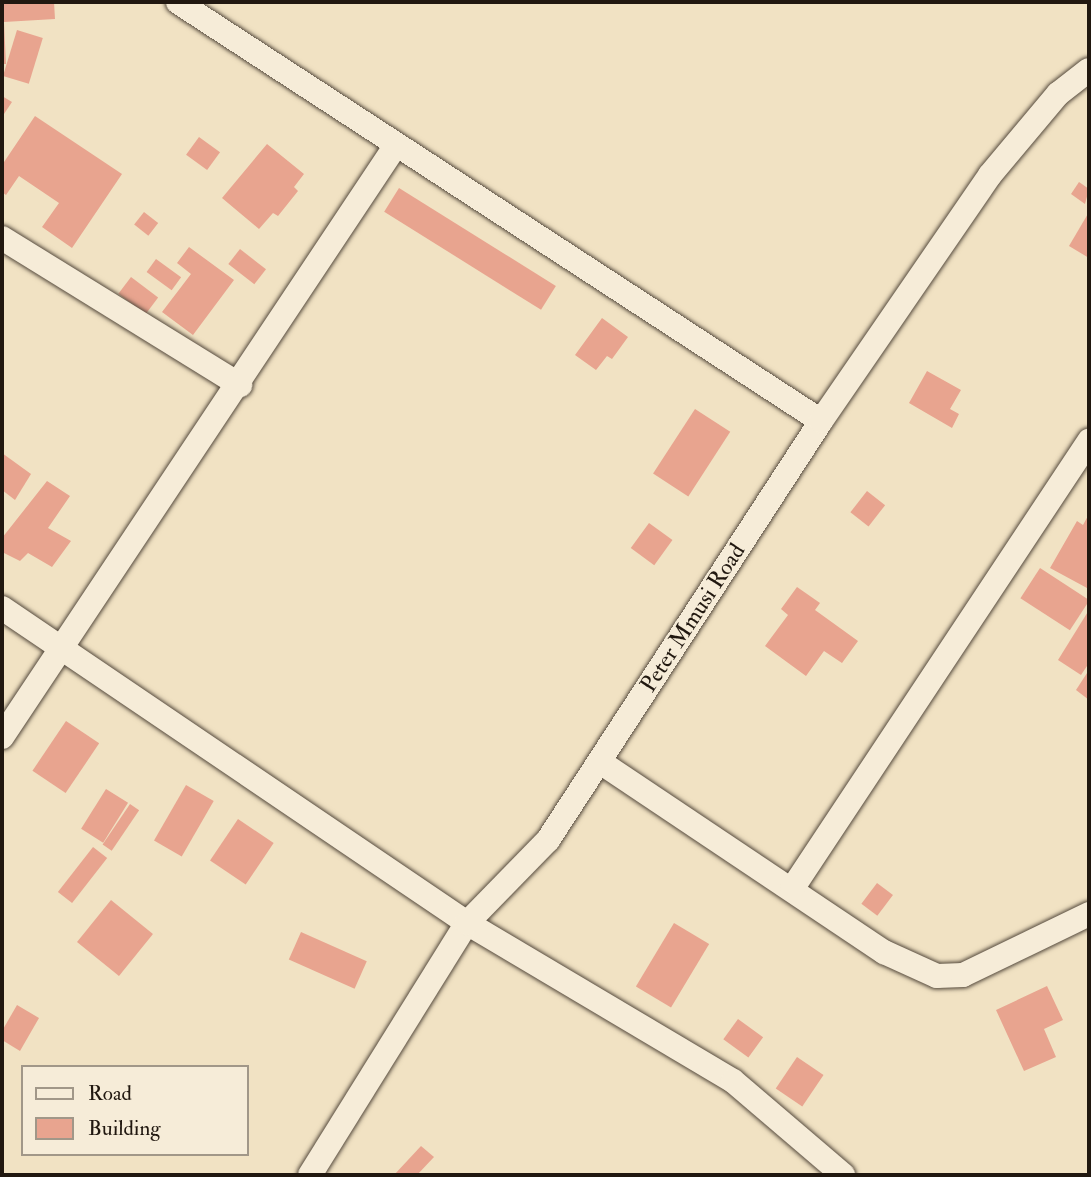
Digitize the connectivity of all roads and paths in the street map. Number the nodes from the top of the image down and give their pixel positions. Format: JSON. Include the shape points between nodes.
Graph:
{"nodes":[{"id":1,"x":178,"y":2,"type":"edge"},
{"id":2,"x":1089,"y":70,"type":"edge"},
{"id":3,"x":396,"y":145,"type":"junction"},
{"id":4,"x":2,"y":238,"type":"edge"},
{"id":5,"x":240,"y":385,"type":"junction"},
{"id":6,"x":821,"y":421,"type":"junction"},
{"id":7,"x":1089,"y":441,"type":"edge"},
{"id":8,"x":2,"y":608,"type":"edge"},
{"id":9,"x":60,"y":647,"type":"junction"},
{"id":10,"x":2,"y":737,"type":"edge"},
{"id":11,"x":600,"y":762,"type":"junction"},
{"id":12,"x":792,"y":889,"type":"junction"},
{"id":13,"x":1089,"y":914,"type":"edge"},
{"id":14,"x":467,"y":923,"type":"junction"},
{"id":15,"x":310,"y":1175,"type":"edge"},
{"id":16,"x":843,"y":1175,"type":"edge"}],
"edges":[{"from":1,"to":3,"type":"street"},
{"from":2,"to":6,"type":"street","name":"Peter Mmusi Road","via":[[1058,94],[990,175]]},
{"from":3,"to":5,"type":"street"},
{"from":3,"to":6,"type":"street"},
{"from":4,"to":5,"type":"street"},
{"from":5,"to":9,"type":"street"},
{"from":6,"to":11,"type":"street","name":"Peter Mmusi Road"},
{"from":7,"to":12,"type":"street"},
{"from":8,"to":9,"type":"street"},
{"from":9,"to":10,"type":"street"},
{"from":9,"to":14,"type":"street"},
{"from":11,"to":12,"type":"street"},
{"from":11,"to":14,"type":"street","name":"Peter Mmusi Road","via":[[548,840]]},
{"from":12,"to":13,"type":"street","via":[[884,952],[937,976],[963,975]]},
{"from":14,"to":15,"type":"street","name":"Peter Mmusi Road"},
{"from":14,"to":16,"type":"street","via":[[733,1081]]}]}
